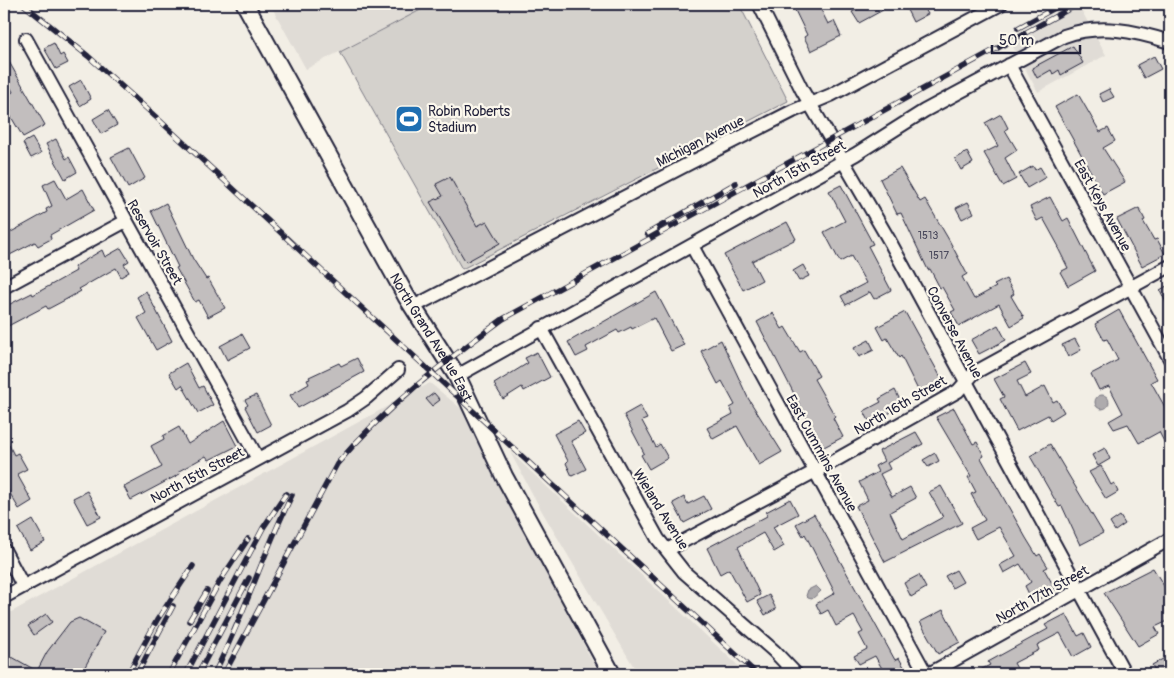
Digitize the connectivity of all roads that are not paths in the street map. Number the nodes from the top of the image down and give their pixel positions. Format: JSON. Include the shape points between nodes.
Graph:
{"nodes":[{"id":1,"x":245,"y":4,"type":"edge"},
{"id":2,"x":759,"y":4,"type":"edge"},
{"id":3,"x":1001,"y":4,"type":"edge"},
{"id":4,"x":26,"y":39,"type":"dead end"},
{"id":5,"x":1167,"y":41,"type":"edge"},
{"id":6,"x":1009,"y":65,"type":"junction"},
{"id":7,"x":810,"y":104,"type":"junction"},
{"id":8,"x":844,"y":161,"type":"junction"},
{"id":9,"x":126,"y":221,"type":"junction"},
{"id":10,"x":692,"y":246,"type":"junction"},
{"id":11,"x":1170,"y":266,"type":"edge"},
{"id":12,"x":4,"y":287,"type":"edge"},
{"id":13,"x":1131,"y":288,"type":"junction"},
{"id":14,"x":413,"y":307,"type":"junction"},
{"id":15,"x":541,"y":328,"type":"junction"},
{"id":16,"x":1170,"y":359,"type":"edge"},
{"id":17,"x":398,"y":370,"type":"dead end"},
{"id":18,"x":457,"y":376,"type":"junction"},
{"id":19,"x":965,"y":382,"type":"junction"},
{"id":20,"x":258,"y":459,"type":"junction"},
{"id":21,"x":815,"y":470,"type":"junction"},
{"id":22,"x":1170,"y":539,"type":"edge"},
{"id":23,"x":4,"y":550,"type":"edge"},
{"id":24,"x":667,"y":550,"type":"junction"},
{"id":25,"x":23,"y":586,"type":"junction"},
{"id":26,"x":1079,"y":591,"type":"junction"},
{"id":27,"x":4,"y":597,"type":"edge"},
{"id":28,"x":612,"y":674,"type":"edge"},
{"id":29,"x":796,"y":674,"type":"edge"},
{"id":30,"x":927,"y":674,"type":"edge"},
{"id":31,"x":1125,"y":674,"type":"edge"}],
"edges":[{"from":1,"to":14,"type":"street","name":"North Grand Avenue East"},
{"from":2,"to":7,"type":"street","name":"Converse Avenue"},
{"from":3,"to":7,"type":"street","name":"Michigan Avenue"},
{"from":4,"to":9,"type":"street","name":"Reservoir Street"},
{"from":5,"to":6,"type":"street","name":"North 15th Street","via":[[1115,28],[1078,31]]},
{"from":6,"to":8,"type":"street","name":"North 15th Street","via":[[924,111]]},
{"from":6,"to":13,"type":"street","name":"East Keys Avenue"},
{"from":7,"to":8,"type":"street","name":"Converse Avenue"},
{"from":7,"to":14,"type":"street","name":"Michigan Avenue"},
{"from":8,"to":10,"type":"street","name":"North 15th Street"},
{"from":8,"to":19,"type":"street","name":"Converse Avenue"},
{"from":9,"to":12,"type":"street"},
{"from":9,"to":20,"type":"street","name":"Reservoir Street"},
{"from":10,"to":15,"type":"street","name":"North 15th Street"},
{"from":10,"to":21,"type":"street","name":"East Cummins Avenue"},
{"from":11,"to":13,"type":"street","name":"North 16th Street"},
{"from":13,"to":16,"type":"street","name":"East Keys Avenue"},
{"from":13,"to":19,"type":"street","name":"North 16th Street","via":[[977,371]]},
{"from":14,"to":18,"type":"street","name":"North Grand Avenue East"},
{"from":15,"to":18,"type":"street","name":"North 15th Street"},
{"from":15,"to":24,"type":"street","name":"Wieland Avenue","via":[[648,522]]},
{"from":17,"to":20,"type":"street","name":"North 15th Street","via":[[366,398]]},
{"from":18,"to":28,"type":"street","name":"North Grand Avenue East","via":[[504,476]]},
{"from":19,"to":21,"type":"street","name":"North 16th Street","via":[[958,391]]},
{"from":19,"to":26,"type":"street","name":"Converse Avenue"},
{"from":20,"to":25,"type":"street","name":"North 15th Street"},
{"from":21,"to":24,"type":"street","name":"North 16th Street"},
{"from":21,"to":30,"type":"street","name":"East Cummins Avenue"},
{"from":22,"to":26,"type":"street","name":"North 17th Street"},
{"from":23,"to":25,"type":"street"},
{"from":24,"to":29,"type":"street","name":"Wieland Avenue","via":[[684,572]]},
{"from":25,"to":27,"type":"street","name":"North 15th Street"},
{"from":26,"to":30,"type":"street","name":"North 17th Street"},
{"from":26,"to":31,"type":"street","name":"Converse Avenue"}]}
